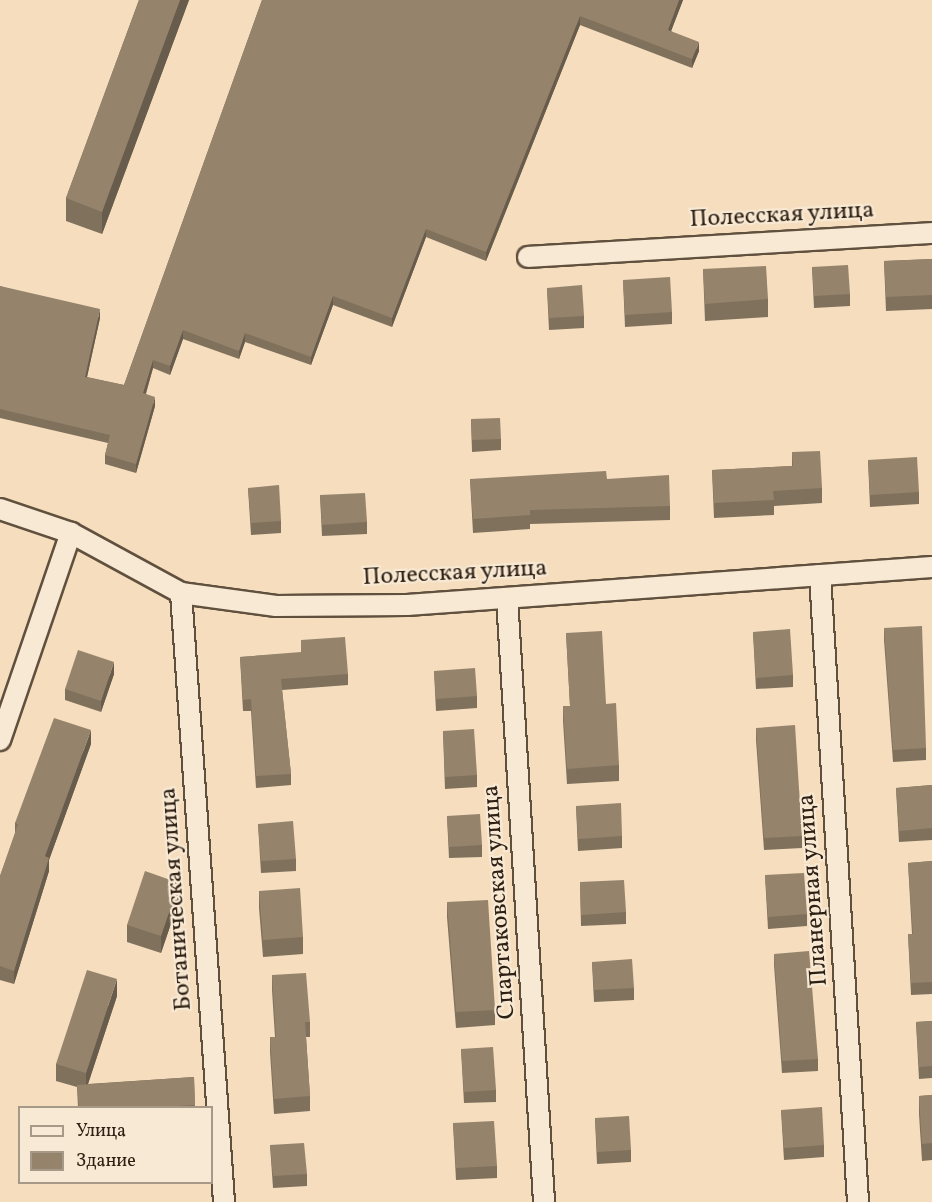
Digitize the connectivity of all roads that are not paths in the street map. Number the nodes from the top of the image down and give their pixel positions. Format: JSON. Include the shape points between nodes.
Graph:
{"nodes":[{"id":1,"x":932,"y":233,"type":"edge"},
{"id":2,"x":528,"y":257,"type":"dead end"},
{"id":3,"x":0,"y":509,"type":"edge"},
{"id":4,"x":71,"y":533,"type":"junction"},
{"id":5,"x":932,"y":567,"type":"edge"},
{"id":6,"x":820,"y":576,"type":"junction"},
{"id":7,"x":181,"y":593,"type":"junction"},
{"id":8,"x":507,"y":598,"type":"junction"},
{"id":9,"x":0,"y":740,"type":"edge"},
{"id":10,"x":224,"y":1202,"type":"edge"},
{"id":11,"x":544,"y":1202,"type":"edge"},
{"id":12,"x":858,"y":1202,"type":"edge"}],
"edges":[{"from":1,"to":2,"type":"street","name":"Полесская улица"},
{"from":3,"to":4,"type":"street","name":"Полесская улица"},
{"from":4,"to":7,"type":"street","name":"Полесская улица"},
{"from":4,"to":9,"type":"street"},
{"from":5,"to":6,"type":"street","name":"Полесская улица"},
{"from":6,"to":8,"type":"street","name":"Полесская улица"},
{"from":6,"to":12,"type":"street","name":"Планерная улица"},
{"from":7,"to":8,"type":"street","name":"Полесская улица","via":[[276,606],[407,605]]},
{"from":7,"to":10,"type":"street","name":"Ботаническая улица"},
{"from":8,"to":11,"type":"street","name":"Спартаковская улица"}]}
